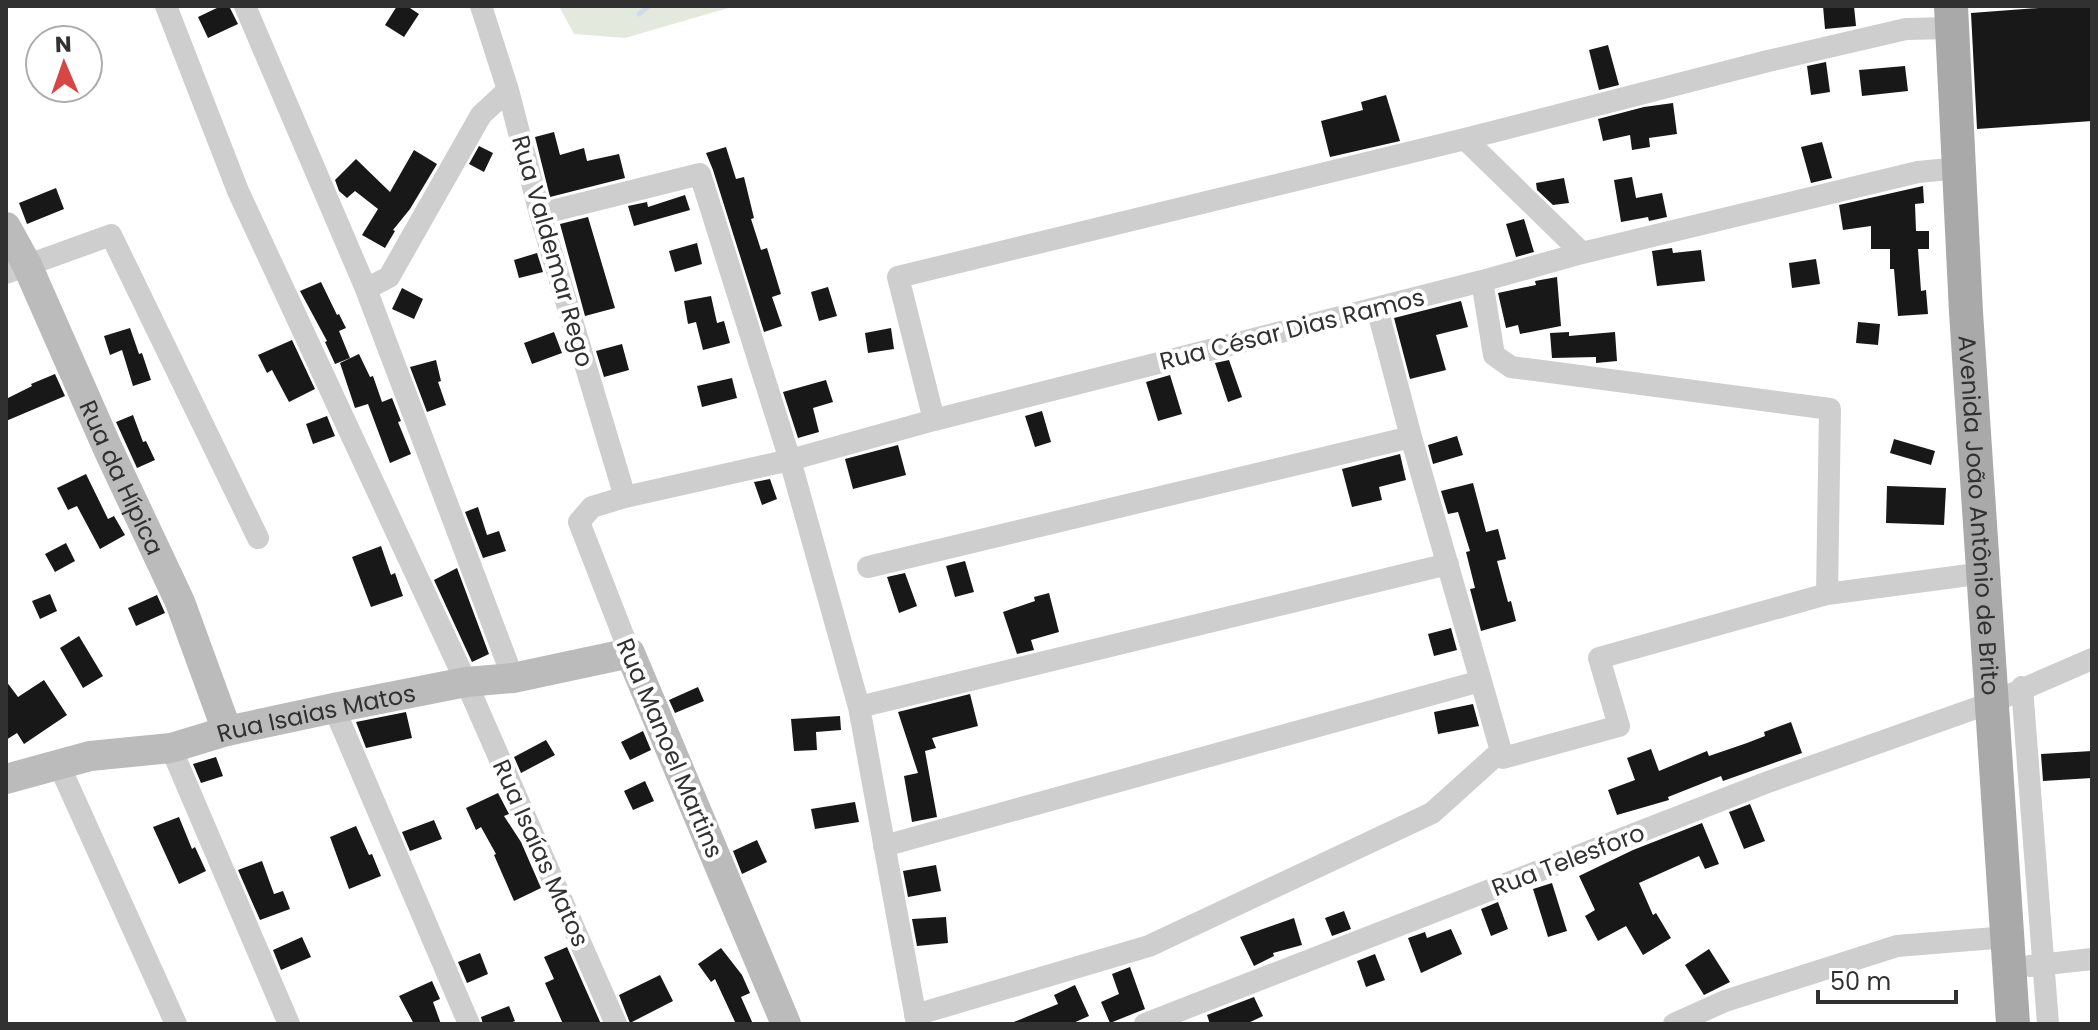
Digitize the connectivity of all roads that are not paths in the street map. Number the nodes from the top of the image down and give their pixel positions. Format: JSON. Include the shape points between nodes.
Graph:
{"nodes":[{"id":1,"x":166,"y":6,"type":"edge"},
{"id":2,"x":245,"y":6,"type":"edge"},
{"id":3,"x":481,"y":6,"type":"edge"},
{"id":4,"x":1952,"y":17,"type":"edge"},
{"id":5,"x":508,"y":90,"type":"junction"},
{"id":6,"x":1465,"y":139,"type":"junction"},
{"id":7,"x":1960,"y":168,"type":"junction"},
{"id":8,"x":540,"y":214,"type":"junction"},
{"id":9,"x":6,"y":227,"type":"edge"},
{"id":10,"x":1582,"y":253,"type":"junction"},
{"id":11,"x":16,"y":269,"type":"edge"},
{"id":12,"x":1482,"y":281,"type":"junction"},
{"id":13,"x":366,"y":289,"type":"junction"},
{"id":14,"x":1377,"y":308,"type":"junction"},
{"id":15,"x":934,"y":420,"type":"junction"},
{"id":16,"x":1411,"y":437,"type":"junction"},
{"id":17,"x":790,"y":460,"type":"junction"},
{"id":18,"x":625,"y":497,"type":"junction"},
{"id":19,"x":258,"y":538,"type":"dead end"},
{"id":20,"x":1448,"y":564,"type":"junction"},
{"id":21,"x":868,"y":567,"type":"dead end"},
{"id":22,"x":1984,"y":573,"type":"junction"},
{"id":23,"x":1827,"y":594,"type":"junction"},
{"id":24,"x":630,"y":653,"type":"junction"},
{"id":25,"x":2092,"y":659,"type":"edge"},
{"id":26,"x":513,"y":678,"type":"junction"},
{"id":27,"x":466,"y":682,"type":"junction"},
{"id":28,"x":1477,"y":682,"type":"dead end"},
{"id":29,"x":2007,"y":694,"type":"junction"},
{"id":30,"x":859,"y":707,"type":"junction"},
{"id":31,"x":334,"y":708,"type":"junction"},
{"id":32,"x":227,"y":731,"type":"junction"},
{"id":33,"x":171,"y":748,"type":"junction"},
{"id":34,"x":1501,"y":751,"type":"junction"},
{"id":35,"x":59,"y":765,"type":"junction"},
{"id":36,"x":6,"y":779,"type":"edge"},
{"id":37,"x":884,"y":846,"type":"junction"},
{"id":38,"x":2008,"y":952,"type":"junction"},
{"id":39,"x":2092,"y":959,"type":"edge"},
{"id":40,"x":2044,"y":964,"type":"junction"},
{"id":41,"x":916,"y":1019,"type":"edge"},
{"id":42,"x":1168,"y":1020,"type":"edge"},
{"id":43,"x":176,"y":1024,"type":"edge"},
{"id":44,"x":289,"y":1024,"type":"edge"},
{"id":45,"x":469,"y":1024,"type":"edge"},
{"id":46,"x":616,"y":1024,"type":"edge"},
{"id":47,"x":786,"y":1024,"type":"edge"},
{"id":48,"x":1145,"y":1024,"type":"edge"},
{"id":49,"x":1674,"y":1024,"type":"edge"},
{"id":50,"x":2013,"y":1024,"type":"edge"},
{"id":51,"x":2048,"y":1024,"type":"edge"}],
"edges":[{"from":1,"to":27,"type":"street","name":"Rua Isaías Matos","via":[[238,191]]},
{"from":2,"to":13,"type":"street"},
{"from":3,"to":5,"type":"street","name":"Rua Valdemar Rego"},
{"from":4,"to":6,"type":"street"},
{"from":4,"to":7,"type":"main road","name":"Avenida João Antônio de Brito"},
{"from":5,"to":8,"type":"street","name":"Rua Valdemar Rego"},
{"from":5,"to":13,"type":"street","via":[[481,115],[389,277]]},
{"from":6,"to":10,"type":"street"},
{"from":6,"to":15,"type":"street","via":[[898,277]]},
{"from":7,"to":10,"type":"street","name":"Rua César Dias Ramos","via":[[1918,172]]},
{"from":7,"to":22,"type":"main road","name":"Avenida João Antônio de Brito"},
{"from":8,"to":17,"type":"street","via":[[700,174]]},
{"from":8,"to":18,"type":"street","name":"Rua Valdemar Rego"},
{"from":9,"to":11,"type":"street","name":"Rua da Hípica"},
{"from":10,"to":12,"type":"street","name":"Rua César Dias Ramos"},
{"from":11,"to":19,"type":"street","via":[[111,235]]},
{"from":11,"to":32,"type":"street","name":"Rua da Hípica","via":[[180,602]]},
{"from":12,"to":14,"type":"street","name":"Rua César Dias Ramos"},
{"from":12,"to":23,"type":"street","via":[[1494,355],[1511,367],[1830,409]]},
{"from":13,"to":26,"type":"street"},
{"from":14,"to":15,"type":"street","name":"Rua César Dias Ramos"},
{"from":14,"to":16,"type":"street"},
{"from":15,"to":17,"type":"street","name":"Rua César Dias Ramos"},
{"from":16,"to":20,"type":"street"},
{"from":16,"to":21,"type":"street"},
{"from":17,"to":18,"type":"street","name":"Rua César Dias Ramos"},
{"from":17,"to":30,"type":"street"},
{"from":18,"to":24,"type":"street","name":"Rua Manoel Martins","via":[[592,507],[579,522]]},
{"from":20,"to":30,"type":"street"},
{"from":20,"to":34,"type":"street"},
{"from":22,"to":23,"type":"street"},
{"from":22,"to":29,"type":"main road","name":"Avenida João Antônio de Brito"},
{"from":23,"to":34,"type":"street","via":[[1599,658],[1619,726],[1503,758]]},
{"from":24,"to":26,"type":"street","name":"Rua Isaias Matos"},
{"from":24,"to":47,"type":"street","name":"Rua Manoel Martins"},
{"from":25,"to":29,"type":"street","name":"Rua Telesforo"},
{"from":26,"to":27,"type":"street","name":"Rua Isaias Matos"},
{"from":27,"to":31,"type":"street","name":"Rua Isaias Matos"},
{"from":27,"to":46,"type":"street","name":"Rua Isaías Matos"},
{"from":28,"to":37,"type":"street"},
{"from":29,"to":38,"type":"main road","name":"Avenida João Antônio de Brito"},
{"from":29,"to":40,"type":"street"},
{"from":29,"to":42,"type":"street","name":"Rua Telesforo","via":[[1768,782]]},
{"from":30,"to":37,"type":"street"},
{"from":31,"to":32,"type":"street","name":"Rua Isaias Matos"},
{"from":31,"to":45,"type":"street"},
{"from":32,"to":33,"type":"street","name":"Rua Isaias Matos"},
{"from":33,"to":35,"type":"street","name":"Rua Isaias Matos","via":[[90,756]]},
{"from":33,"to":44,"type":"street"},
{"from":34,"to":41,"type":"street","via":[[1432,813],[1149,946]]},
{"from":35,"to":36,"type":"street","name":"Rua Isaias Matos"},
{"from":35,"to":43,"type":"street"},
{"from":37,"to":41,"type":"street"},
{"from":38,"to":40,"type":"street"},
{"from":38,"to":49,"type":"street","via":[[1897,946],[1725,1001]]},
{"from":38,"to":50,"type":"main road","name":"Avenida João Antônio de Brito"},
{"from":39,"to":40,"type":"street"},
{"from":40,"to":51,"type":"street"},
{"from":42,"to":48,"type":"street","name":"Rua Telesforo"}]}
